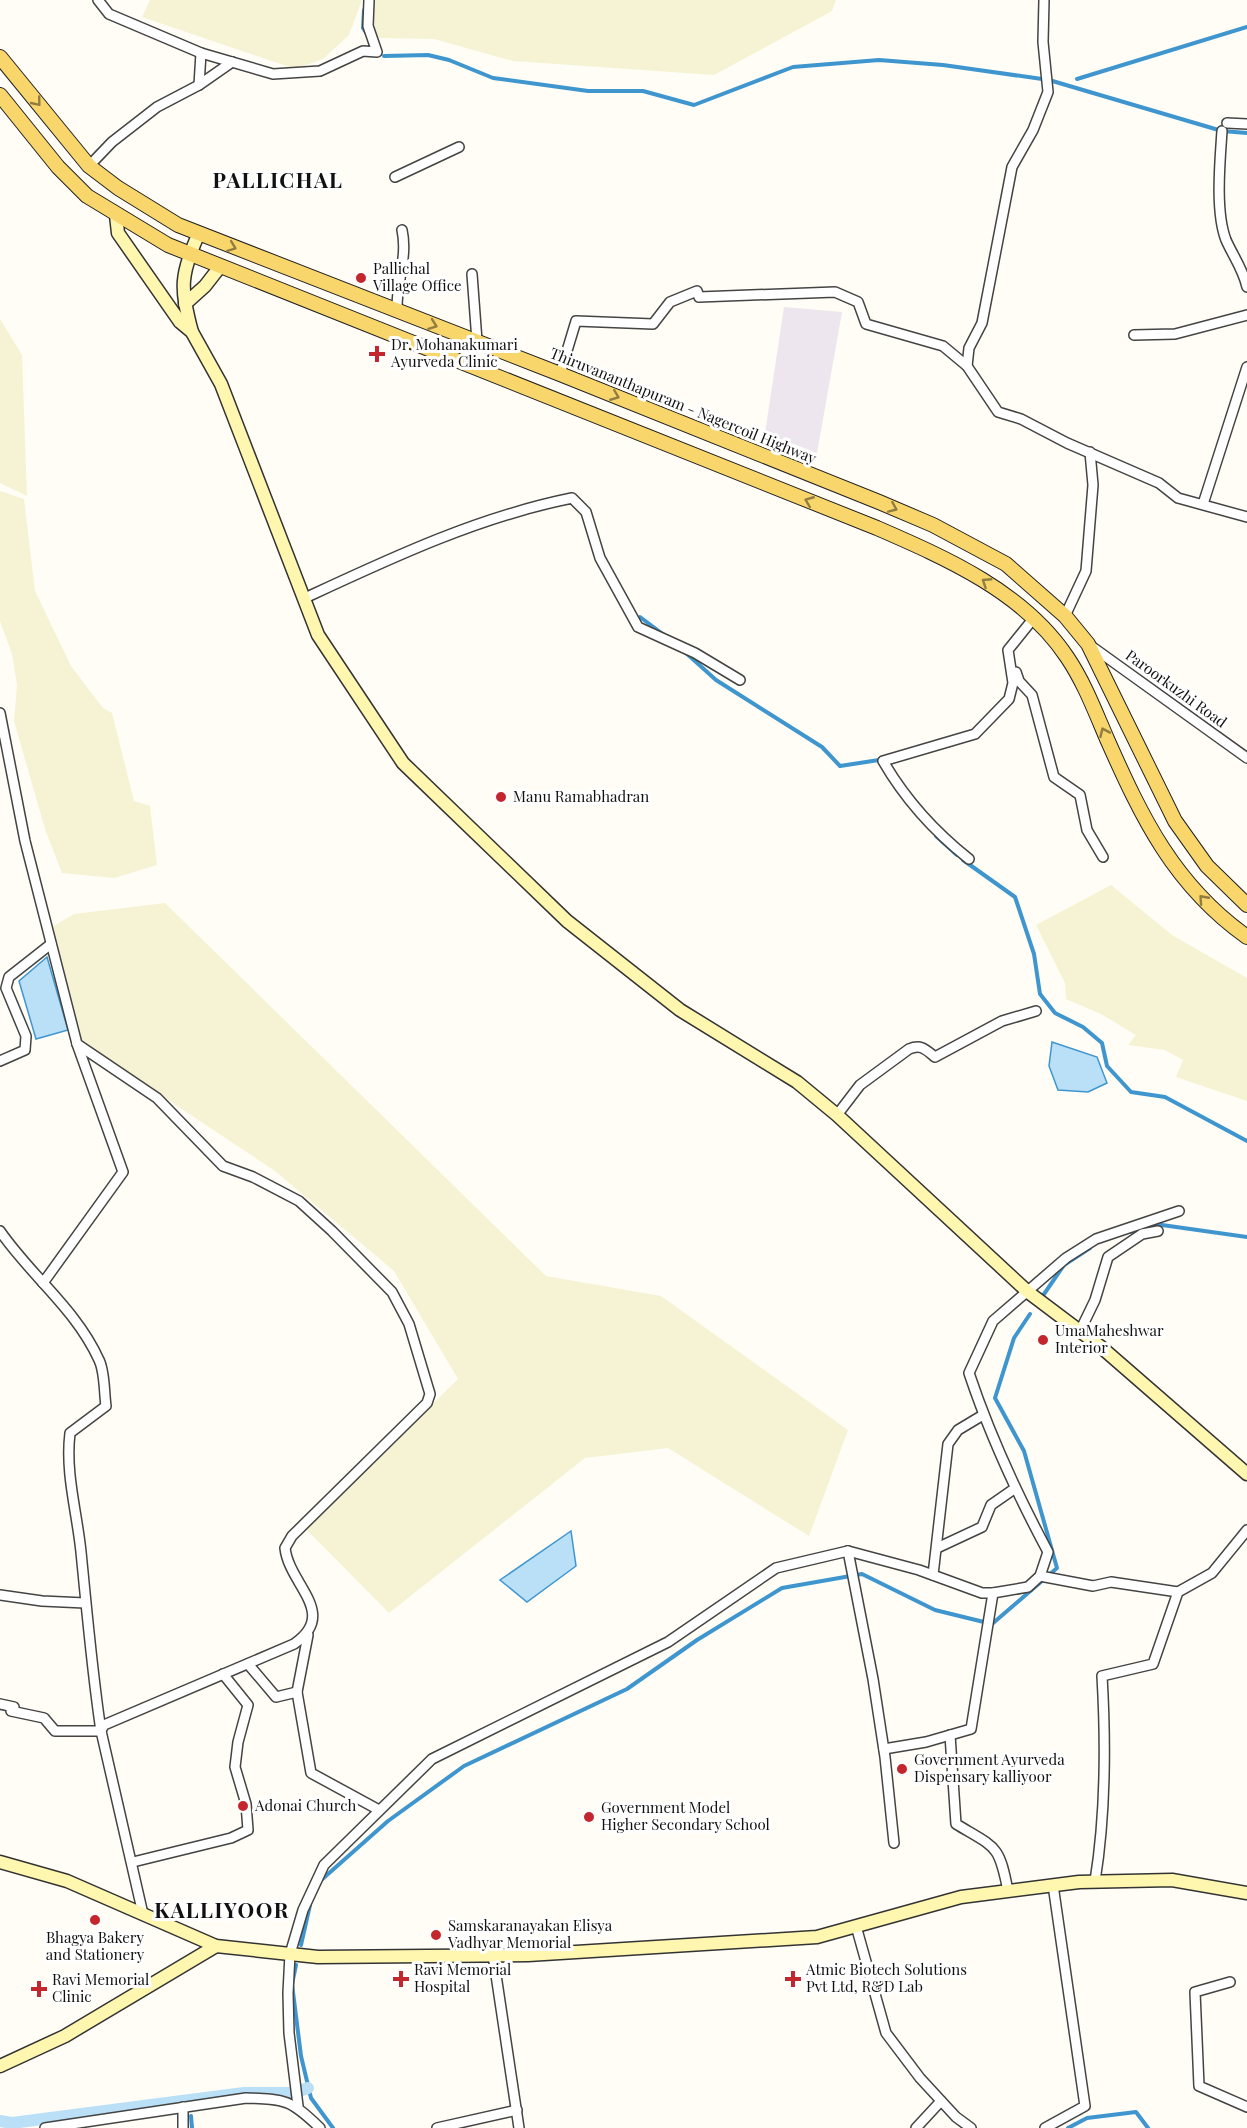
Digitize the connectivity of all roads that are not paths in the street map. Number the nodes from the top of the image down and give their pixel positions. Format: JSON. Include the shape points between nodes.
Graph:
{"nodes":[{"id":1,"x":98,"y":0,"type":"edge"},
{"id":2,"x":369,"y":0,"type":"edge"},
{"id":3,"x":1044,"y":0,"type":"edge"},
{"id":4,"x":201,"y":53,"type":"junction"},
{"id":5,"x":0,"y":57,"type":"edge"},
{"id":6,"x":232,"y":62,"type":"junction"},
{"id":7,"x":199,"y":85,"type":"junction"},
{"id":8,"x":0,"y":95,"type":"edge"},
{"id":9,"x":1247,"y":124,"type":"edge"},
{"id":10,"x":459,"y":147,"type":"dead end"},
{"id":11,"x":89,"y":166,"type":"junction"},
{"id":12,"x":395,"y":177,"type":"dead end"},
{"id":13,"x":116,"y":215,"type":"junction"},
{"id":14,"x":402,"y":230,"type":"dead end"},
{"id":15,"x":199,"y":233,"type":"junction"},
{"id":16,"x":189,"y":255,"type":"junction"},
{"id":17,"x":219,"y":268,"type":"junction"},
{"id":18,"x":472,"y":274,"type":"dead end"},
{"id":19,"x":1247,"y":287,"type":"edge"},
{"id":20,"x":184,"y":304,"type":"junction"},
{"id":21,"x":397,"y":311,"type":"junction"},
{"id":22,"x":1247,"y":316,"type":"edge"},
{"id":23,"x":192,"y":332,"type":"junction"},
{"id":24,"x":1134,"y":335,"type":"dead end"},
{"id":25,"x":477,"y":342,"type":"junction"},
{"id":26,"x":967,"y":366,"type":"junction"},
{"id":27,"x":1247,"y":367,"type":"edge"},
{"id":28,"x":560,"y":374,"type":"junction"},
{"id":29,"x":1090,"y":452,"type":"junction"},
{"id":30,"x":1203,"y":504,"type":"junction"},
{"id":31,"x":1247,"y":517,"type":"edge"},
{"id":32,"x":305,"y":598,"type":"junction"},
{"id":33,"x":1065,"y":616,"type":"junction"},
{"id":34,"x":1033,"y":619,"type":"junction"},
{"id":35,"x":1088,"y":644,"type":"junction"},
{"id":36,"x":1008,"y":650,"type":"junction"},
{"id":37,"x":741,"y":680,"type":"dead end"},
{"id":38,"x":0,"y":713,"type":"edge"},
{"id":39,"x":1247,"y":758,"type":"edge"},
{"id":40,"x":1103,"y":857,"type":"dead end"},
{"id":41,"x":969,"y":859,"type":"dead end"},
{"id":42,"x":1247,"y":905,"type":"edge"},
{"id":43,"x":1247,"y":937,"type":"edge"},
{"id":44,"x":51,"y":944,"type":"junction"},
{"id":45,"x":1035,"y":1011,"type":"dead end"},
{"id":46,"x":78,"y":1044,"type":"junction"},
{"id":47,"x":0,"y":1061,"type":"edge"},
{"id":48,"x":837,"y":1115,"type":"junction"},
{"id":49,"x":1179,"y":1211,"type":"dead end"},
{"id":50,"x":0,"y":1231,"type":"edge"},
{"id":51,"x":1158,"y":1232,"type":"dead end"},
{"id":52,"x":43,"y":1283,"type":"junction"},
{"id":53,"x":1028,"y":1292,"type":"junction"},
{"id":54,"x":1080,"y":1331,"type":"junction"},
{"id":55,"x":983,"y":1415,"type":"junction"},
{"id":56,"x":1247,"y":1474,"type":"edge"},
{"id":57,"x":1014,"y":1489,"type":"junction"},
{"id":58,"x":1247,"y":1530,"type":"edge"},
{"id":59,"x":937,"y":1548,"type":"junction"},
{"id":60,"x":848,"y":1551,"type":"junction"},
{"id":61,"x":933,"y":1575,"type":"junction"},
{"id":62,"x":1040,"y":1576,"type":"junction"},
{"id":63,"x":1178,"y":1592,"type":"junction"},
{"id":64,"x":993,"y":1593,"type":"junction"},
{"id":65,"x":0,"y":1594,"type":"edge"},
{"id":66,"x":85,"y":1603,"type":"junction"},
{"id":67,"x":308,"y":1635,"type":"junction"},
{"id":68,"x":248,"y":1664,"type":"junction"},
{"id":69,"x":223,"y":1674,"type":"junction"},
{"id":70,"x":297,"y":1692,"type":"junction"},
{"id":71,"x":0,"y":1704,"type":"edge"},
{"id":72,"x":101,"y":1731,"type":"junction"},
{"id":73,"x":950,"y":1735,"type":"junction"},
{"id":74,"x":884,"y":1749,"type":"junction"},
{"id":75,"x":379,"y":1810,"type":"junction"},
{"id":76,"x":894,"y":1843,"type":"dead end"},
{"id":77,"x":0,"y":1862,"type":"edge"},
{"id":78,"x":133,"y":1862,"type":"junction"},
{"id":79,"x":1095,"y":1881,"type":"junction"},
{"id":80,"x":1053,"y":1885,"type":"junction"},
{"id":81,"x":1008,"y":1891,"type":"junction"},
{"id":82,"x":1247,"y":1893,"type":"edge"},
{"id":83,"x":143,"y":1914,"type":"junction"},
{"id":84,"x":855,"y":1926,"type":"junction"},
{"id":85,"x":216,"y":1946,"type":"junction"},
{"id":86,"x":290,"y":1954,"type":"junction"},
{"id":87,"x":494,"y":1955,"type":"junction"},
{"id":88,"x":1230,"y":1982,"type":"dead end"},
{"id":89,"x":0,"y":2066,"type":"edge"},
{"id":90,"x":941,"y":2101,"type":"junction"},
{"id":91,"x":298,"y":2106,"type":"junction"},
{"id":92,"x":183,"y":2107,"type":"junction"},
{"id":93,"x":1247,"y":2107,"type":"edge"},
{"id":94,"x":517,"y":2110,"type":"junction"},
{"id":95,"x":45,"y":2128,"type":"edge"},
{"id":96,"x":183,"y":2128,"type":"edge"},
{"id":97,"x":320,"y":2128,"type":"edge"},
{"id":98,"x":437,"y":2128,"type":"edge"},
{"id":99,"x":519,"y":2128,"type":"edge"},
{"id":100,"x":916,"y":2128,"type":"edge"},
{"id":101,"x":971,"y":2128,"type":"edge"},
{"id":102,"x":1045,"y":2128,"type":"edge"}],
"edges":[{"from":1,"to":4,"type":"street","via":[[109,14]]},
{"from":2,"to":6,"type":"street","via":[[368,26],[377,52],[363,51],[320,71],[273,74]]},
{"from":3,"to":26,"type":"street","via":[[1048,87],[1033,130],[1012,167],[982,323],[969,348]]},
{"from":4,"to":6,"type":"street"},
{"from":4,"to":7,"type":"street"},
{"from":5,"to":11,"type":"main road","name":"Thiruvananthapuram - Nagercoil Highway","one_way":true},
{"from":6,"to":7,"type":"street"},
{"from":7,"to":11,"type":"street","via":[[157,107],[112,142]]},
{"from":8,"to":13,"type":"main road","via":[[58,167],[87,196]]},
{"from":9,"to":19,"type":"street","via":[[1224,127],[1219,183],[1226,238],[1244,272]]},
{"from":10,"to":12,"type":"street"},
{"from":11,"to":15,"type":"main road","name":"Thiruvananthapuram - Nagercoil Highway","via":[[168,219]]},
{"from":13,"to":16,"type":"main road"},
{"from":13,"to":23,"type":"main road","via":[[118,233],[180,322]]},
{"from":14,"to":21,"type":"street","via":[[405,255],[397,288]]},
{"from":15,"to":16,"type":"main road"},
{"from":15,"to":21,"type":"main road","name":"Thiruvananthapuram - Nagercoil Highway","one_way":true},
{"from":16,"to":17,"type":"main road"},
{"from":16,"to":20,"type":"main road","via":[[182,276]]},
{"from":17,"to":20,"type":"main road"},
{"from":34,"to":17,"type":"main road","one_way":true,"via":[[1006,595],[922,547]]},
{"from":18,"to":25,"type":"street"},
{"from":20,"to":23,"type":"main road"},
{"from":21,"to":25,"type":"main road","name":"Thiruvananthapuram - Nagercoil Highway","one_way":true},
{"from":22,"to":24,"type":"street","via":[[1174,334]]},
{"from":23,"to":32,"type":"main road","via":[[221,384]]},
{"from":25,"to":28,"type":"main road","name":"Thiruvananthapuram - Nagercoil Highway"},
{"from":26,"to":28,"type":"street","via":[[943,346],[866,324],[858,302],[836,292],[699,297],[697,291],[670,302],[653,324],[576,321]]},
{"from":26,"to":29,"type":"street","via":[[998,412]]},
{"from":27,"to":30,"type":"street"},
{"from":28,"to":33,"type":"main road","name":"Thiruvananthapuram - Nagercoil Highway","one_way":true,"via":[[933,525],[1006,564]]},
{"from":29,"to":30,"type":"street","via":[[1159,483],[1178,498]]},
{"from":29,"to":33,"type":"street","via":[[1093,485],[1086,571]]},
{"from":30,"to":31,"type":"street"},
{"from":32,"to":37,"type":"street","via":[[424,544],[572,498],[586,512],[600,558],[638,627]]},
{"from":32,"to":48,"type":"main road","via":[[318,635],[403,763],[567,921],[680,1010],[797,1082]]},
{"from":33,"to":35,"type":"main road","name":"Thiruvananthapuram - Nagercoil Highway"},
{"from":34,"to":36,"type":"street"},
{"from":43,"to":34,"type":"main road","one_way":true,"via":[[1210,907],[1152,834],[1084,686],[1067,657]]},
{"from":35,"to":39,"type":"street","name":"Paroorkuzhi Road"},
{"from":35,"to":42,"type":"main road","name":"Thiruvananthapuram - Nagercoil Highway","via":[[1174,821],[1207,866]]},
{"from":36,"to":40,"type":"street","via":[[1019,681],[1032,695],[1053,777],[1080,795],[1086,830]]},
{"from":36,"to":41,"type":"street","via":[[1013,683],[1009,699],[975,734],[884,761],[899,788]]},
{"from":38,"to":44,"type":"street","via":[[25,841]]},
{"from":44,"to":46,"type":"street"},
{"from":44,"to":47,"type":"street","via":[[9,977],[6,988],[26,1044],[25,1050]]},
{"from":45,"to":48,"type":"street","via":[[1002,1021],[935,1057],[923,1047],[909,1049],[860,1085]]},
{"from":46,"to":52,"type":"street","via":[[123,1172]]},
{"from":46,"to":67,"type":"street","via":[[156,1098],[223,1166],[299,1201],[392,1292],[409,1324],[430,1394],[428,1403],[292,1536],[285,1548],[313,1610]]},
{"from":48,"to":53,"type":"main road"},
{"from":49,"to":53,"type":"street","via":[[1096,1239],[1066,1258]]},
{"from":50,"to":52,"type":"street"},
{"from":51,"to":54,"type":"street","via":[[1142,1234],[1108,1257],[1095,1300]]},
{"from":52,"to":66,"type":"street","via":[[69,1310],[100,1362],[105,1406],[70,1432],[67,1455]]},
{"from":53,"to":54,"type":"main road"},
{"from":53,"to":55,"type":"street","via":[[993,1321],[969,1373]]},
{"from":54,"to":56,"type":"main road"},
{"from":55,"to":57,"type":"street"},
{"from":55,"to":59,"type":"street","via":[[958,1430],[948,1444]]},
{"from":57,"to":59,"type":"street","via":[[991,1505],[982,1527]]},
{"from":57,"to":62,"type":"street","via":[[1048,1552]]},
{"from":58,"to":63,"type":"street","via":[[1212,1574]]},
{"from":59,"to":61,"type":"street"},
{"from":60,"to":61,"type":"street"},
{"from":60,"to":74,"type":"street"},
{"from":60,"to":75,"type":"street","via":[[776,1568],[668,1642],[432,1759]]},
{"from":61,"to":64,"type":"street","via":[[982,1593]]},
{"from":62,"to":63,"type":"street","via":[[1093,1586],[1111,1582]]},
{"from":62,"to":64,"type":"street","via":[[1028,1587]]},
{"from":63,"to":79,"type":"street","via":[[1153,1664],[1102,1676],[1106,1732],[1102,1839]]},
{"from":64,"to":73,"type":"street","via":[[971,1729]]},
{"from":65,"to":66,"type":"street"},
{"from":66,"to":72,"type":"street"},
{"from":67,"to":68,"type":"street"},
{"from":67,"to":70,"type":"street"},
{"from":68,"to":69,"type":"street"},
{"from":68,"to":70,"type":"street","via":[[276,1697]]},
{"from":69,"to":72,"type":"street","via":[[104,1725]]},
{"from":69,"to":78,"type":"street","via":[[248,1705],[235,1767],[246,1804],[248,1830],[231,1838]]},
{"from":70,"to":75,"type":"street","via":[[311,1773]]},
{"from":71,"to":72,"type":"street","via":[[14,1707],[11,1711],[44,1718],[55,1731]]},
{"from":72,"to":78,"type":"street"},
{"from":73,"to":74,"type":"street"},
{"from":73,"to":81,"type":"street","via":[[956,1824],[996,1849]]},
{"from":74,"to":76,"type":"street"},
{"from":75,"to":86,"type":"street","via":[[324,1865],[303,1910]]},
{"from":77,"to":83,"type":"main road","via":[[67,1881]]},
{"from":78,"to":83,"type":"street"},
{"from":79,"to":80,"type":"main road"},
{"from":79,"to":82,"type":"main road","via":[[1172,1880]]},
{"from":80,"to":81,"type":"main road"},
{"from":80,"to":102,"type":"street","via":[[1085,2106]]},
{"from":81,"to":84,"type":"main road","via":[[961,1897]]},
{"from":83,"to":85,"type":"main road"},
{"from":84,"to":87,"type":"main road","via":[[817,1937]]},
{"from":84,"to":90,"type":"street","via":[[886,2033]]},
{"from":85,"to":86,"type":"main road"},
{"from":85,"to":89,"type":"main road","via":[[65,2036]]},
{"from":86,"to":87,"type":"main road"},
{"from":86,"to":91,"type":"street","via":[[289,2033]]},
{"from":87,"to":94,"type":"street"},
{"from":88,"to":93,"type":"street","via":[[1195,1992],[1199,2086]]},
{"from":90,"to":100,"type":"street"},
{"from":90,"to":101,"type":"street"},
{"from":91,"to":92,"type":"street","via":[[275,2099],[246,2098]]},
{"from":91,"to":97,"type":"street"},
{"from":92,"to":95,"type":"street"},
{"from":92,"to":96,"type":"street"},
{"from":94,"to":98,"type":"street"},
{"from":94,"to":99,"type":"street"}]}
